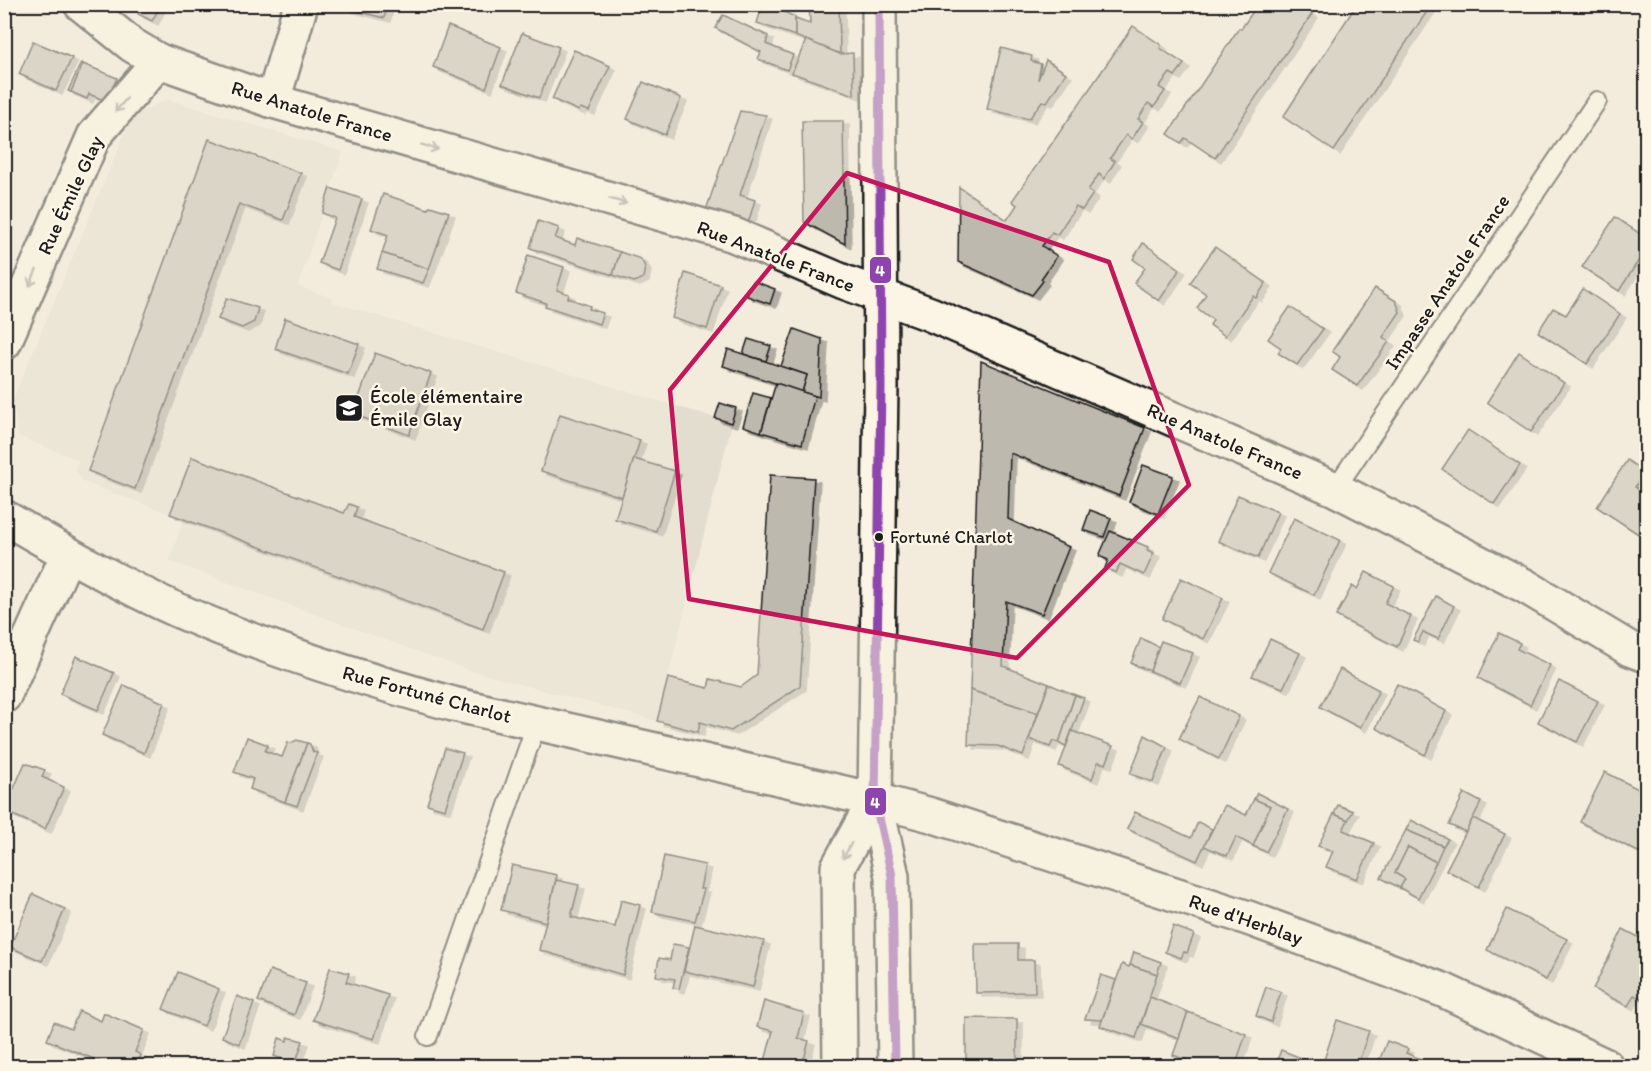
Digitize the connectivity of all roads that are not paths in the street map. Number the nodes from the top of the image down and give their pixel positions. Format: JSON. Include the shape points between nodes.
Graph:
{"nodes":[{"id":1,"x":81,"y":4,"type":"edge"},
{"id":2,"x":301,"y":4,"type":"edge"},
{"id":3,"x":879,"y":4,"type":"edge"},
{"id":4,"x":159,"y":61,"type":"junction"},
{"id":5,"x":273,"y":101,"type":"junction"},
{"id":6,"x":1597,"y":101,"type":"dead end"},
{"id":7,"x":881,"y":297,"type":"junction"},
{"id":8,"x":4,"y":343,"type":"edge"},
{"id":9,"x":1335,"y":489,"type":"junction"},
{"id":10,"x":4,"y":517,"type":"edge"},
{"id":11,"x":68,"y":554,"type":"junction"},
{"id":12,"x":1647,"y":655,"type":"edge"},
{"id":13,"x":4,"y":696,"type":"edge"},
{"id":14,"x":537,"y":722,"type":"junction"},
{"id":15,"x":875,"y":800,"type":"junction"},
{"id":16,"x":428,"y":1036,"type":"dead end"},
{"id":17,"x":840,"y":1066,"type":"edge"},
{"id":18,"x":895,"y":1066,"type":"edge"},
{"id":19,"x":1606,"y":1066,"type":"edge"}],
"edges":[{"from":1,"to":4,"type":"street","name":"Rue Anatole France","via":[[132,45]]},
{"from":2,"to":5,"type":"street"},
{"from":3,"to":7,"type":"street"},
{"from":4,"to":5,"type":"street","name":"Rue Anatole France"},
{"from":4,"to":8,"type":"street","name":"Rue Émile Glay","one_way":true,"via":[[94,136]]},
{"from":5,"to":7,"type":"street","name":"Rue Anatole France","one_way":true,"via":[[734,235]]},
{"from":6,"to":9,"type":"lane","name":"Impasse Anatole France"},
{"from":7,"to":9,"type":"street","name":"Rue Anatole France","via":[[930,314]]},
{"from":7,"to":15,"type":"street"},
{"from":9,"to":12,"type":"street","name":"Rue Anatole France","via":[[1525,586],[1630,649]]},
{"from":10,"to":11,"type":"street","name":"Rue Fortuné Charlot"},
{"from":11,"to":13,"type":"street"},
{"from":11,"to":14,"type":"street","name":"Rue Fortuné Charlot","via":[[176,609],[296,656],[453,704]]},
{"from":14,"to":15,"type":"street","name":"Rue Fortuné Charlot"},
{"from":14,"to":16,"type":"lane"},
{"from":15,"to":17,"type":"street","one_way":true,"via":[[838,867]]},
{"from":15,"to":18,"type":"street","via":[[892,876]]},
{"from":15,"to":19,"type":"street","name":"Rue d'Herblay","via":[[1248,918],[1443,990]]}]}
